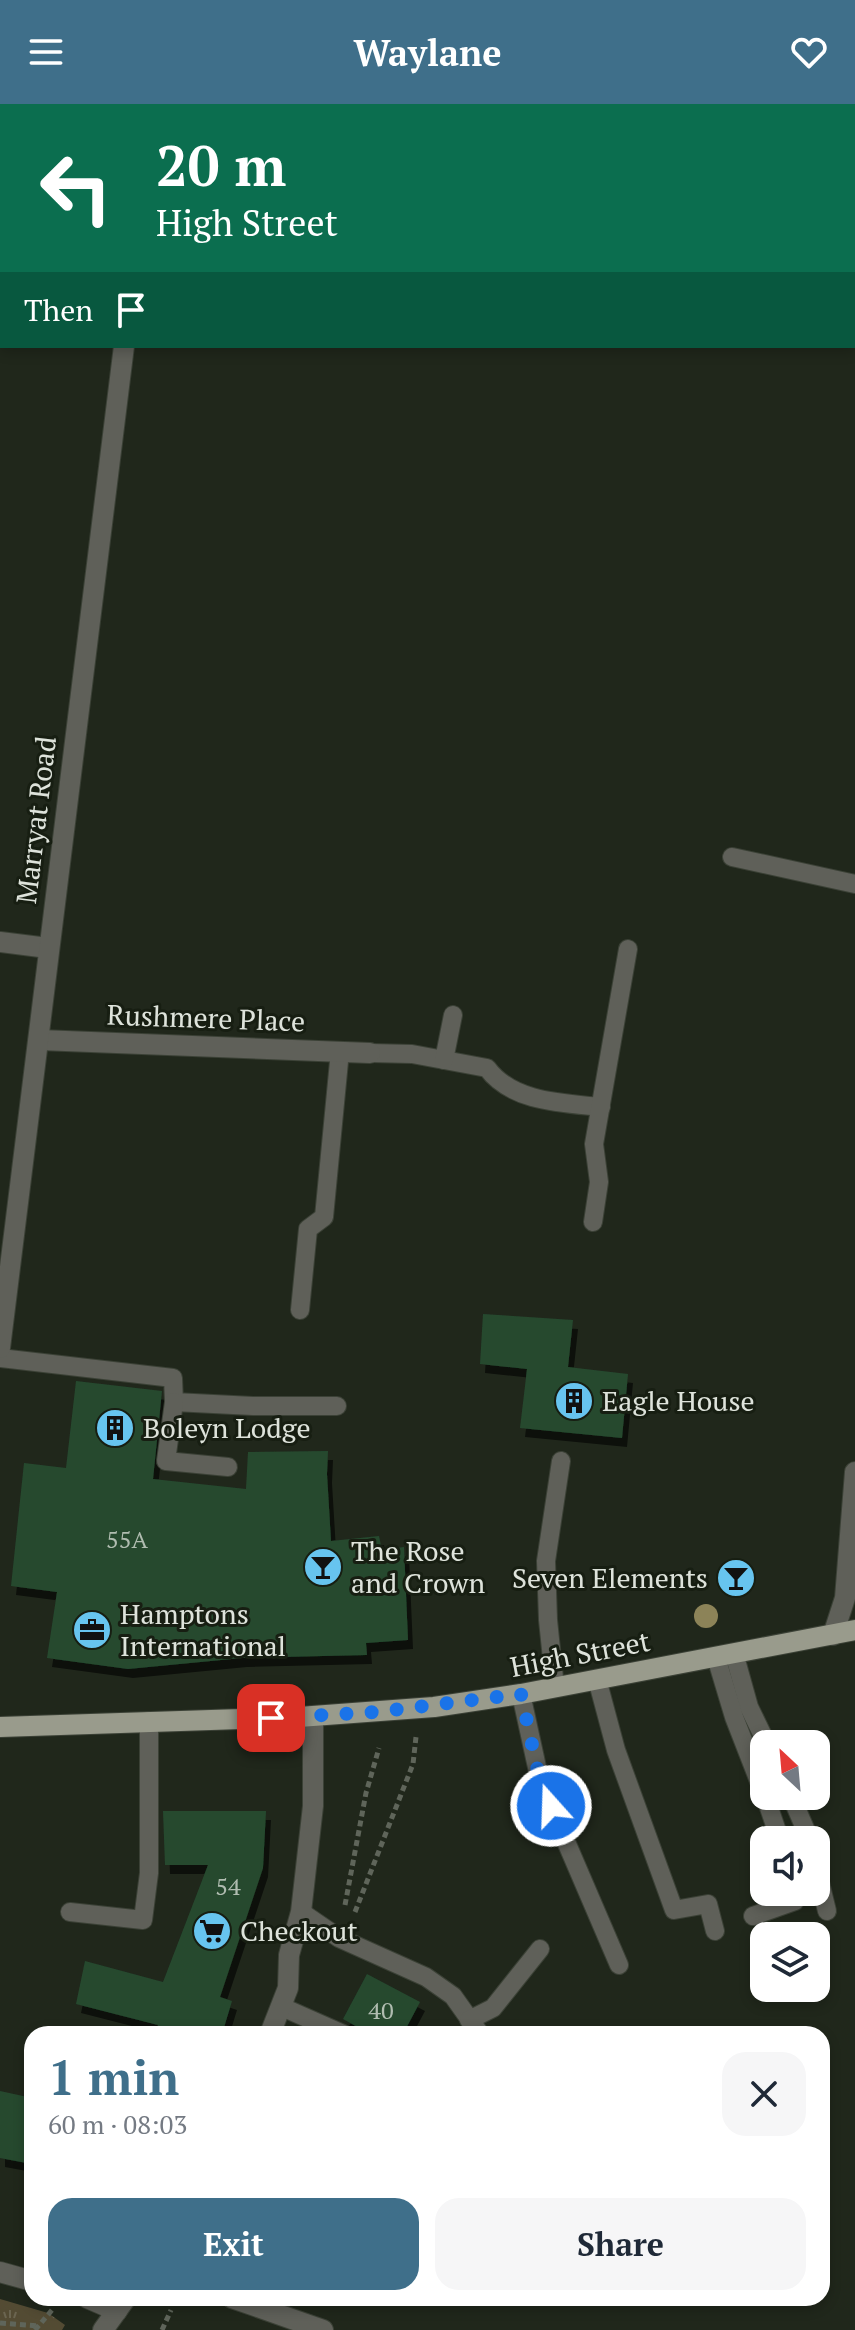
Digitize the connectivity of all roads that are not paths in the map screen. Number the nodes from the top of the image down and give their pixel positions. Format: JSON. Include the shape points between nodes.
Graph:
{"nodes":[{"id":1,"x":124,"y":348,"type":"edge"},
{"id":2,"x":732,"y":857,"type":"dead end"},
{"id":3,"x":855,"y":884,"type":"edge"},
{"id":4,"x":0,"y":942,"type":"edge"},
{"id":5,"x":48,"y":948,"type":"junction"},
{"id":6,"x":628,"y":949,"type":"dead end"},
{"id":7,"x":453,"y":1015,"type":"dead end"},
{"id":8,"x":40,"y":1040,"type":"junction"},
{"id":9,"x":340,"y":1051,"type":"junction"},
{"id":10,"x":370,"y":1053,"type":"joint"},
{"id":11,"x":444,"y":1060,"type":"junction"},
{"id":12,"x":601,"y":1107,"type":"junction"},
{"id":13,"x":593,"y":1222,"type":"dead end"},
{"id":14,"x":300,"y":1310,"type":"dead end"},
{"id":15,"x":0,"y":1348,"type":"edge"},
{"id":16,"x":0,"y":1358,"type":"edge"},
{"id":17,"x":174,"y":1402,"type":"junction"},
{"id":18,"x":337,"y":1406,"type":"dead end"},
{"id":19,"x":561,"y":1461,"type":"dead end"},
{"id":20,"x":228,"y":1467,"type":"dead end"},
{"id":21,"x":855,"y":1472,"type":"edge"},
{"id":22,"x":855,"y":1630,"type":"edge"},
{"id":23,"x":833,"y":1635,"type":"junction"},
{"id":24,"x":725,"y":1655,"type":"junction"},
{"id":25,"x":597,"y":1679,"type":"junction"},
{"id":26,"x":555,"y":1688,"type":"junction"},
{"id":27,"x":521,"y":1694,"type":"junction"},
{"id":28,"x":313,"y":1716,"type":"junction"},
{"id":29,"x":149,"y":1721,"type":"junction"},
{"id":30,"x":0,"y":1727,"type":"edge"},
{"id":31,"x":760,"y":1730,"type":"edge"},
{"id":32,"x":750,"y":1759,"type":"edge"},
{"id":33,"x":781,"y":1906,"type":"edge"},
{"id":34,"x":826,"y":1906,"type":"edge"},
{"id":35,"x":827,"y":1911,"type":"dead end"},
{"id":36,"x":70,"y":1912,"type":"dead end"},
{"id":37,"x":301,"y":1912,"type":"junction"},
{"id":38,"x":753,"y":1916,"type":"dead end"},
{"id":39,"x":715,"y":1931,"type":"dead end"},
{"id":40,"x":540,"y":1949,"type":"dead end"},
{"id":41,"x":619,"y":1965,"type":"dead end"},
{"id":42,"x":282,"y":2007,"type":"junction"},
{"id":43,"x":274,"y":2026,"type":"edge"},
{"id":44,"x":325,"y":2026,"type":"edge"},
{"id":45,"x":474,"y":2026,"type":"edge"},
{"id":46,"x":476,"y":2026,"type":"edge"},
{"id":47,"x":0,"y":2272,"type":"edge"},
{"id":48,"x":24,"y":2279,"type":"edge"},
{"id":49,"x":121,"y":2306,"type":"edge"},
{"id":50,"x":255,"y":2306,"type":"edge"},
{"id":51,"x":103,"y":2330,"type":"edge"},
{"id":52,"x":323,"y":2330,"type":"edge"}],
"edges":[{"from":1,"to":5,"type":"street","name":"Marryat Road"},
{"from":2,"to":3,"type":"lane"},
{"from":4,"to":5,"type":"street"},
{"from":5,"to":8,"type":"street","name":"Marryat Road"},
{"from":6,"to":12,"type":"lane"},
{"from":7,"to":11,"type":"lane"},
{"from":8,"to":9,"type":"street","name":"Rushmere Place"},
{"from":8,"to":15,"type":"street","name":"Marryat Road"},
{"from":9,"to":10,"type":"street","name":"Rushmere Place"},
{"from":9,"to":14,"type":"lane","via":[[324,1217],[308,1229]]},
{"from":10,"to":11,"type":"lane"},
{"from":11,"to":12,"type":"lane","via":[[487,1068],[498,1082],[532,1097]]},
{"from":12,"to":13,"type":"lane","via":[[594,1144],[599,1182]]},
{"from":16,"to":17,"type":"lane","via":[[173,1378]]},
{"from":17,"to":18,"type":"lane"},
{"from":17,"to":20,"type":"lane","via":[[166,1461]]},
{"from":19,"to":26,"type":"lane","via":[[546,1561]]},
{"from":21,"to":23,"type":"street","via":[[845,1598]]},
{"from":22,"to":23,"type":"main road","name":"High Street"},
{"from":23,"to":24,"type":"main road","name":"High Street"},
{"from":24,"to":25,"type":"main road","name":"High Street"},
{"from":24,"to":31,"type":"lane"},
{"from":24,"to":32,"type":"lane","via":[[734,1717]]},
{"from":25,"to":26,"type":"main road","name":"High Street"},
{"from":25,"to":39,"type":"lane","via":[[616,1750],[674,1910],[708,1904]]},
{"from":26,"to":27,"type":"main road","name":"High Street"},
{"from":27,"to":28,"type":"main road","name":"High Street"},
{"from":27,"to":41,"type":"lane","via":[[540,1781]]},
{"from":28,"to":29,"type":"main road","name":"High Street"},
{"from":28,"to":37,"type":"street","via":[[313,1806]]},
{"from":29,"to":30,"type":"main road","name":"High Street"},
{"from":29,"to":36,"type":"lane","via":[[149,1873],[143,1920]]},
{"from":33,"to":38,"type":"lane"},
{"from":34,"to":35,"type":"lane"},
{"from":37,"to":42,"type":"street"},
{"from":37,"to":45,"type":"lane","via":[[339,1938],[426,1977],[453,1996]]},
{"from":40,"to":46,"type":"lane"},
{"from":42,"to":43,"type":"street"},
{"from":42,"to":44,"type":"lane"},
{"from":47,"to":48,"type":"street"},
{"from":49,"to":51,"type":"street"},
{"from":50,"to":52,"type":"street"}]}
